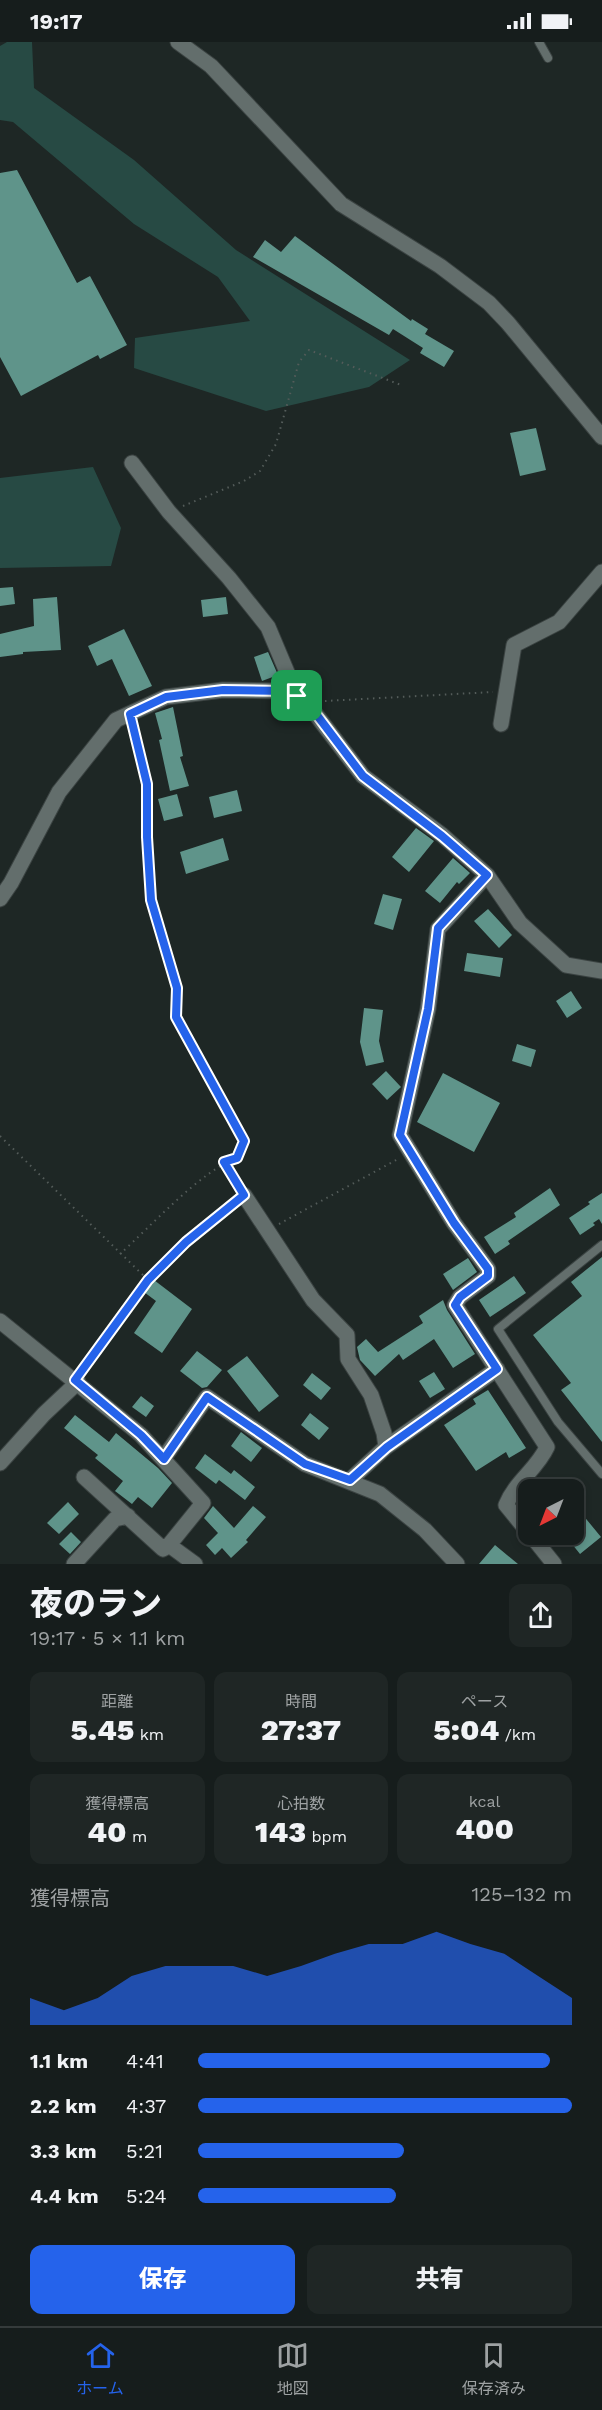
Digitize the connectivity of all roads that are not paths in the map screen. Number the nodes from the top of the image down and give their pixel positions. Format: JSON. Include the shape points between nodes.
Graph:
{"nodes":[{"id":1,"x":178,"y":42,"type":"edge"},
{"id":2,"x":539,"y":42,"type":"edge"},
{"id":3,"x":548,"y":58,"type":"dead end"},
{"id":4,"x":602,"y":437,"type":"edge"},
{"id":5,"x":132,"y":463,"type":"dead end"},
{"id":6,"x":602,"y":572,"type":"edge"},
{"id":7,"x":302,"y":699,"type":"junction"},
{"id":8,"x":501,"y":724,"type":"dead end"},
{"id":9,"x":487,"y":875,"type":"junction"},
{"id":10,"x":0,"y":898,"type":"edge"},
{"id":11,"x":602,"y":971,"type":"edge"},
{"id":12,"x":244,"y":1195,"type":"road end"},
{"id":13,"x":602,"y":1245,"type":"edge"},
{"id":14,"x":0,"y":1320,"type":"edge"},
{"id":15,"x":497,"y":1369,"type":"junction"},
{"id":16,"x":76,"y":1381,"type":"junction"},
{"id":17,"x":387,"y":1447,"type":"junction"},
{"id":18,"x":164,"y":1459,"type":"junction"},
{"id":19,"x":0,"y":1463,"type":"edge"},
{"id":20,"x":602,"y":1474,"type":"edge"},
{"id":21,"x":84,"y":1477,"type":"dead end"},
{"id":22,"x":523,"y":1479,"type":"edge"},
{"id":23,"x":350,"y":1480,"type":"junction"},
{"id":24,"x":518,"y":1485,"type":"edge"},
{"id":25,"x":128,"y":1516,"type":"junction"},
{"id":26,"x":518,"y":1520,"type":"edge"},
{"id":27,"x":169,"y":1545,"type":"junction"},
{"id":28,"x":539,"y":1545,"type":"edge"},
{"id":29,"x":74,"y":1564,"type":"edge"},
{"id":30,"x":195,"y":1564,"type":"edge"},
{"id":31,"x":457,"y":1564,"type":"edge"},
{"id":32,"x":554,"y":1564,"type":"edge"}],
"edges":[{"from":1,"to":4,"type":"street","via":[[211,66],[341,204],[440,266],[489,303]]},
{"from":2,"to":3,"type":"lane"},
{"from":5,"to":7,"type":"street","via":[[268,627]]},
{"from":6,"to":8,"type":"street","via":[[559,622],[514,645]]},
{"from":7,"to":9,"type":"street","via":[[363,776]]},
{"from":7,"to":10,"type":"street","via":[[289,691],[223,690],[166,697],[116,720],[59,792]]},
{"from":9,"to":11,"type":"street","via":[[520,923],[566,965]]},
{"from":9,"to":15,"type":"street","via":[[438,928],[428,1009],[400,1135],[454,1223],[488,1269],[488,1276],[455,1305]]},
{"from":12,"to":17,"type":"street","via":[[313,1300],[347,1335],[348,1359],[371,1395]]},
{"from":13,"to":20,"type":"lane","via":[[498,1329],[558,1422]]},
{"from":14,"to":16,"type":"street"},
{"from":15,"to":17,"type":"street"},
{"from":15,"to":22,"type":"street","via":[[547,1447]]},
{"from":16,"to":18,"type":"street"},
{"from":16,"to":19,"type":"street"},
{"from":17,"to":23,"type":"street"},
{"from":18,"to":23,"type":"street","via":[[207,1397],[305,1464]]},
{"from":18,"to":27,"type":"street","via":[[202,1503]]},
{"from":21,"to":25,"type":"street"},
{"from":23,"to":31,"type":"street","via":[[380,1494],[425,1530]]},
{"from":24,"to":26,"type":"street","via":[[506,1505]]},
{"from":25,"to":27,"type":"street","via":[[163,1549]]},
{"from":25,"to":29,"type":"street","via":[[115,1519]]},
{"from":27,"to":30,"type":"street"},
{"from":28,"to":32,"type":"street"}]}
